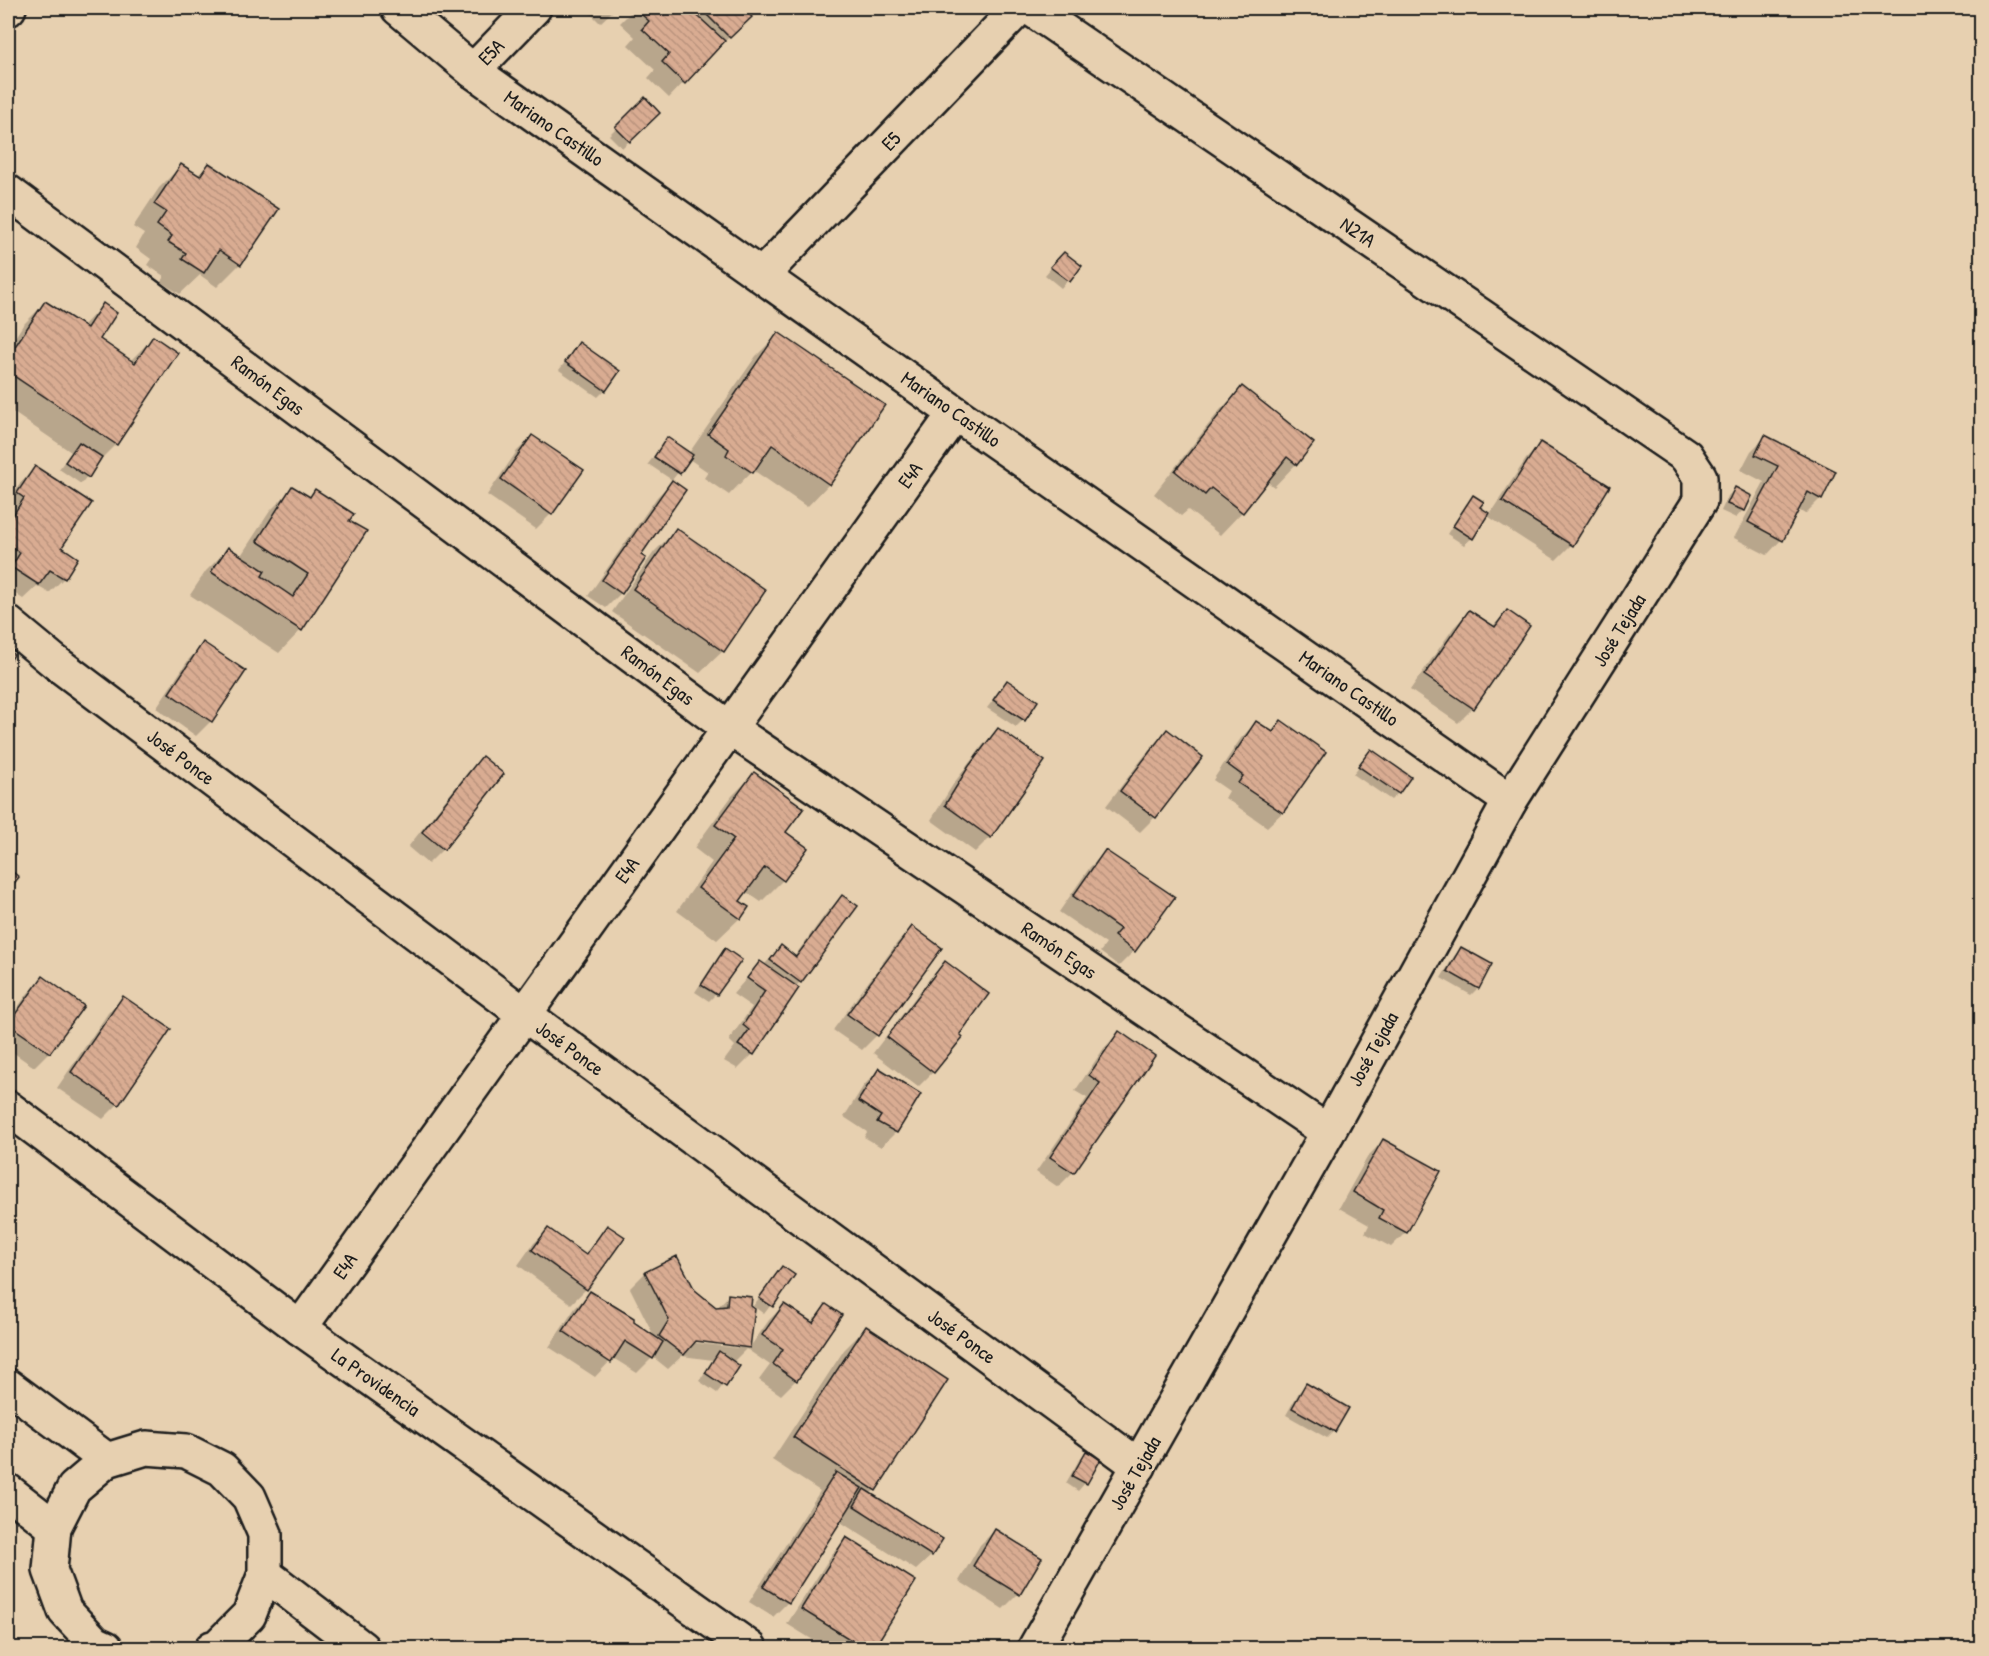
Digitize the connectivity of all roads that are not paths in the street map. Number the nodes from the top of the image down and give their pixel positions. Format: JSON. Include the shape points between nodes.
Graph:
{"nodes":[{"id":1,"x":398,"y":8,"type":"edge"},
{"id":2,"x":534,"y":8,"type":"edge"},
{"id":3,"x":1019,"y":8,"type":"edge"},
{"id":4,"x":1030,"y":8,"type":"edge"},
{"id":5,"x":472,"y":71,"type":"junction"},
{"id":6,"x":8,"y":192,"type":"edge"},
{"id":7,"x":762,"y":274,"type":"junction"},
{"id":8,"x":955,"y":413,"type":"junction"},
{"id":9,"x":1686,"y":456,"type":"joint"},
{"id":10,"x":8,"y":623,"type":"edge"},
{"id":11,"x":729,"y":728,"type":"junction"},
{"id":12,"x":1510,"y":801,"type":"junction"},
{"id":13,"x":524,"y":1014,"type":"junction"},
{"id":14,"x":8,"y":1108,"type":"edge"},
{"id":15,"x":1328,"y":1132,"type":"junction"},
{"id":16,"x":300,"y":1328,"type":"junction"},
{"id":17,"x":8,"y":1386,"type":"edge"},
{"id":18,"x":108,"y":1460,"type":"junction"},
{"id":19,"x":1138,"y":1466,"type":"junction"},
{"id":20,"x":8,"y":1491,"type":"edge"},
{"id":21,"x":54,"y":1527,"type":"junction"},
{"id":22,"x":265,"y":1574,"type":"junction"},
{"id":23,"x":106,"y":1648,"type":"edge"},
{"id":24,"x":217,"y":1648,"type":"edge"},
{"id":25,"x":362,"y":1648,"type":"edge"},
{"id":26,"x":750,"y":1648,"type":"edge"},
{"id":27,"x":1035,"y":1648,"type":"edge"}],
"edges":[{"from":1,"to":5,"type":"street","name":"Mariano Castillo"},
{"from":2,"to":5,"type":"street","name":"E5A"},
{"from":3,"to":7,"type":"street","name":"E5"},
{"from":4,"to":9,"type":"street","name":"N21A"},
{"from":5,"to":7,"type":"street","name":"Mariano Castillo"},
{"from":6,"to":11,"type":"street","name":"Ramón Egas"},
{"from":7,"to":8,"type":"street","name":"Mariano Castillo"},
{"from":8,"to":11,"type":"street","name":"E4A"},
{"from":8,"to":12,"type":"street","name":"Mariano Castillo"},
{"from":9,"to":12,"type":"street","name":"José Tejada","via":[[1701,477],[1700,501]]},
{"from":10,"to":13,"type":"street","name":"José Ponce"},
{"from":11,"to":13,"type":"street","name":"E4A"},
{"from":11,"to":15,"type":"street","name":"Ramón Egas"},
{"from":12,"to":15,"type":"street","name":"José Tejada"},
{"from":13,"to":16,"type":"street","name":"E4A"},
{"from":13,"to":19,"type":"street","name":"José Ponce"},
{"from":14,"to":16,"type":"street","name":"La Providencia"},
{"from":15,"to":19,"type":"street","name":"José Tejada"},
{"from":16,"to":26,"type":"street","name":"La Providencia"},
{"from":17,"to":18,"type":"street"},
{"from":18,"to":21,"type":"street","via":[[74,1488]]},
{"from":18,"to":22,"type":"street","via":[[146,1448],[186,1451],[222,1469],[249,1497],[265,1534]]},
{"from":19,"to":27,"type":"street","name":"José Tejada"},
{"from":20,"to":21,"type":"street"},
{"from":21,"to":23,"type":"street","via":[[50,1570],[65,1611],[95,1643]]},
{"from":22,"to":24,"type":"street","via":[[249,1616]]},
{"from":22,"to":25,"type":"street"}]}
